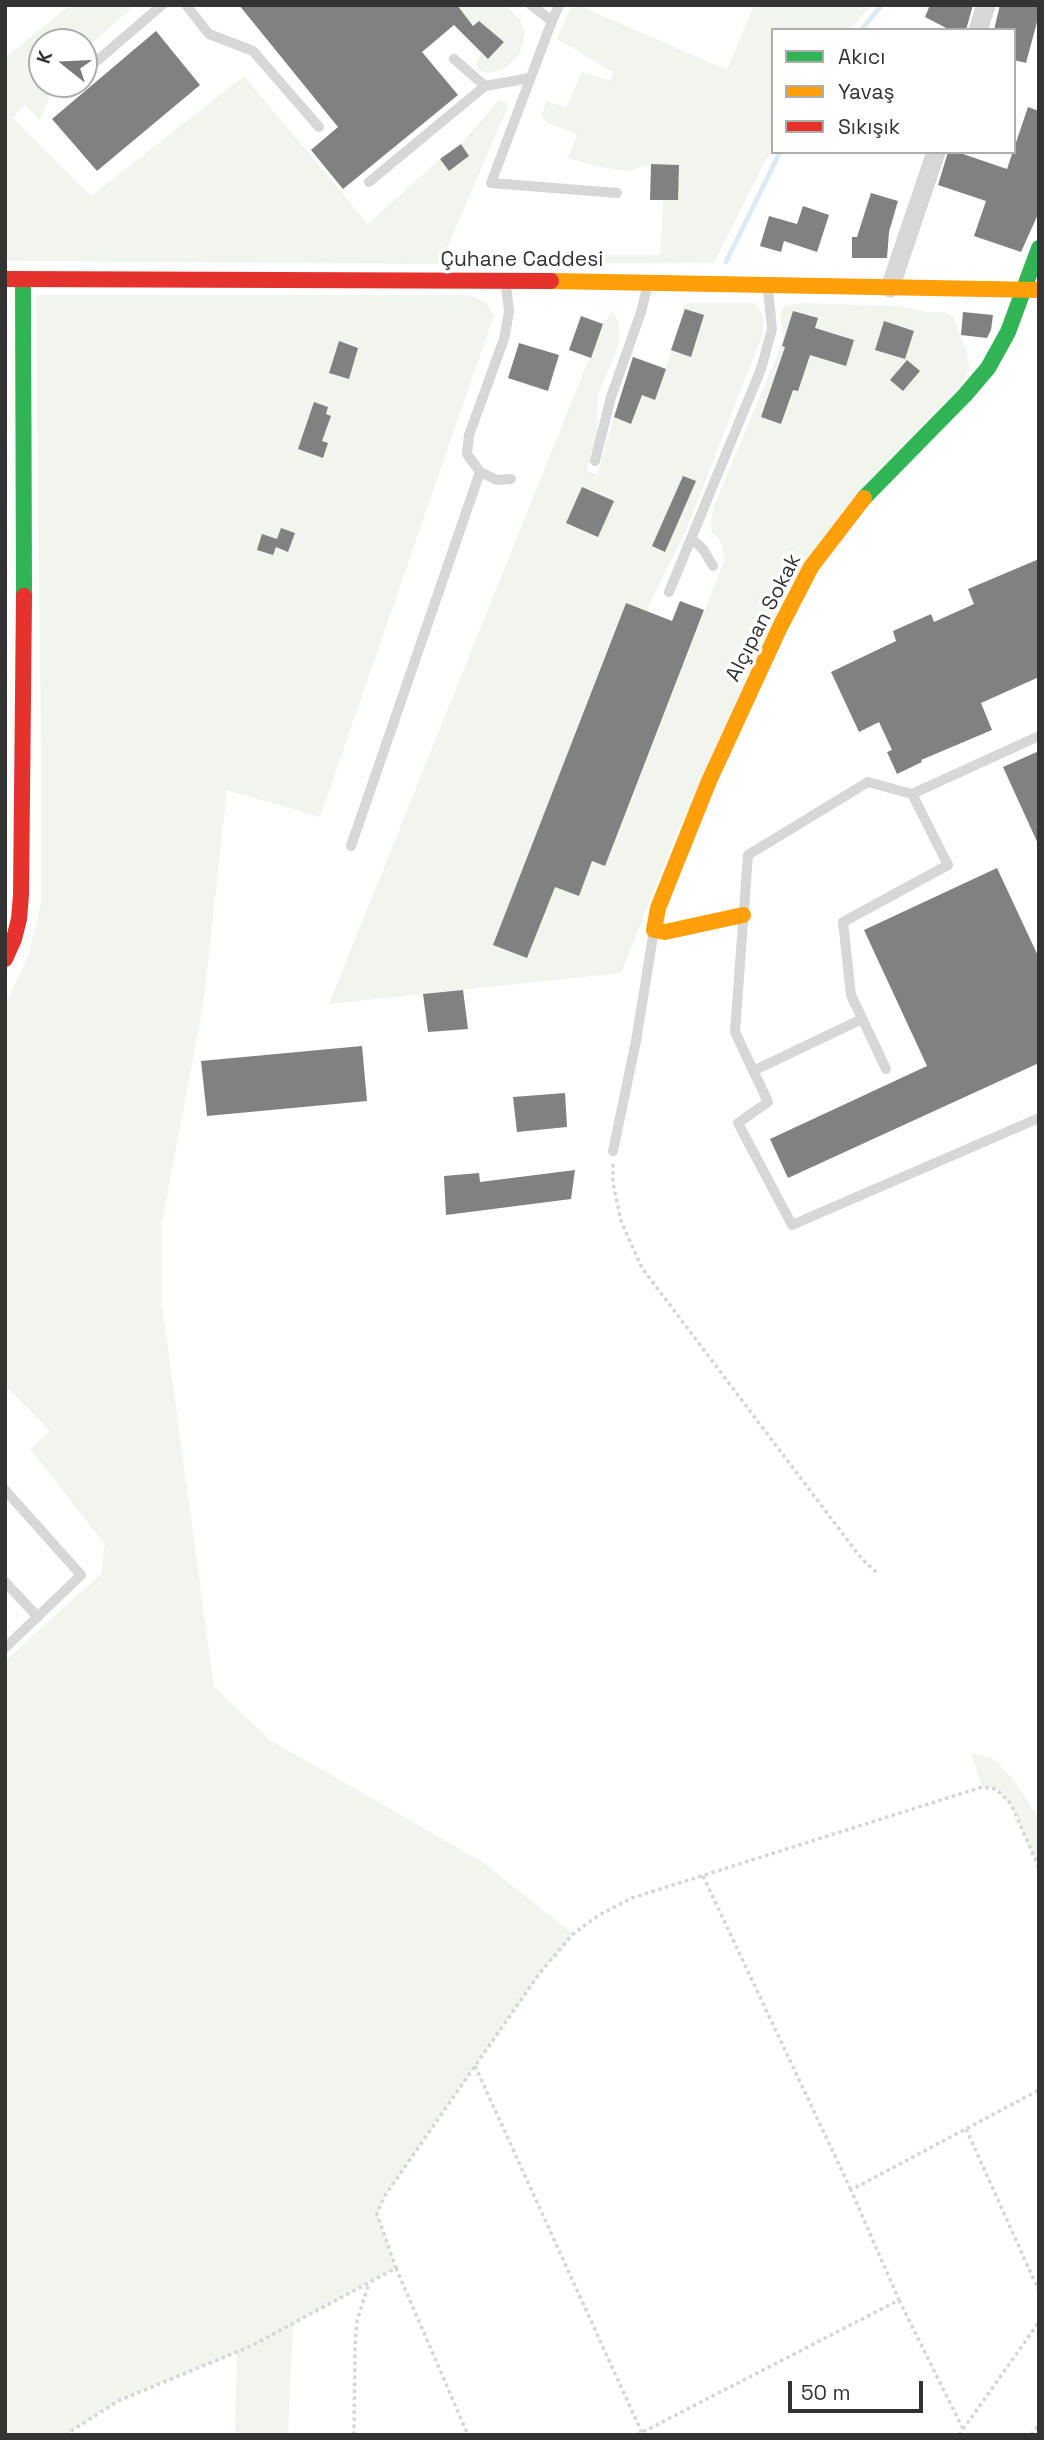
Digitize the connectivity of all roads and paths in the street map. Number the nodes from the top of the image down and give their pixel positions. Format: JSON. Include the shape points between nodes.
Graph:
{"nodes":[{"id":1,"x":162,"y":5,"type":"edge"},
{"id":2,"x":186,"y":5,"type":"edge"},
{"id":3,"x":531,"y":5,"type":"edge"},
{"id":4,"x":559,"y":5,"type":"edge"},
{"id":5,"x":986,"y":5,"type":"edge"},
{"id":6,"x":552,"y":21,"type":"junction"},
{"id":7,"x":979,"y":28,"type":"edge"},
{"id":8,"x":454,"y":59,"type":"dead end"},
{"id":9,"x":98,"y":60,"type":"edge"},
{"id":10,"x":530,"y":78,"type":"junction"},
{"id":11,"x":485,"y":86,"type":"junction"},
{"id":12,"x":318,"y":127,"type":"dead end"},
{"id":13,"x":935,"y":154,"type":"edge"},
{"id":14,"x":369,"y":182,"type":"dead end"},
{"id":15,"x":617,"y":193,"type":"dead end"},
{"id":16,"x":1039,"y":248,"type":"edge"},
{"id":17,"x":5,"y":279,"type":"edge"},
{"id":18,"x":23,"y":279,"type":"junction"},
{"id":19,"x":506,"y":281,"type":"junction"},
{"id":20,"x":649,"y":282,"type":"junction"},
{"id":21,"x":767,"y":285,"type":"junction"},
{"id":22,"x":890,"y":288,"type":"junction"},
{"id":23,"x":1032,"y":290,"type":"edge"},
{"id":24,"x":595,"y":461,"type":"dead end"},
{"id":25,"x":480,"y":472,"type":"junction"},
{"id":26,"x":511,"y":478,"type":"dead end"},
{"id":27,"x":691,"y":538,"type":"junction"},
{"id":28,"x":713,"y":566,"type":"dead end"},
{"id":29,"x":669,"y":592,"type":"dead end"},
{"id":30,"x":1039,"y":736,"type":"edge"},
{"id":31,"x":912,"y":794,"type":"junction"},
{"id":32,"x":351,"y":846,"type":"dead end"},
{"id":33,"x":744,"y":915,"type":"junction"},
{"id":34,"x":654,"y":930,"type":"junction"},
{"id":35,"x":5,"y":959,"type":"edge"},
{"id":36,"x":862,"y":1019,"type":"junction"},
{"id":37,"x":886,"y":1069,"type":"dead end"},
{"id":38,"x":753,"y":1071,"type":"junction"},
{"id":39,"x":1039,"y":1118,"type":"edge"},
{"id":40,"x":613,"y":1151,"type":"joint"},
{"id":41,"x":5,"y":1490,"type":"edge"},
{"id":42,"x":876,"y":1572,"type":"dead end"},
{"id":43,"x":5,"y":1582,"type":"edge"},
{"id":44,"x":38,"y":1617,"type":"junction"},
{"id":45,"x":5,"y":1648,"type":"edge"},
{"id":46,"x":1039,"y":1868,"type":"edge"},
{"id":47,"x":703,"y":1876,"type":"junction"},
{"id":48,"x":475,"y":2066,"type":"junction"},
{"id":49,"x":1039,"y":2090,"type":"edge"},
{"id":50,"x":966,"y":2129,"type":"junction"},
{"id":51,"x":851,"y":2190,"type":"junction"},
{"id":52,"x":397,"y":2268,"type":"junction"},
{"id":53,"x":369,"y":2283,"type":"junction"},
{"id":54,"x":1039,"y":2291,"type":"edge"},
{"id":55,"x":899,"y":2300,"type":"junction"},
{"id":56,"x":1039,"y":2322,"type":"edge"},
{"id":57,"x":1039,"y":2424,"type":"edge"},
{"id":58,"x":963,"y":2428,"type":"junction"},
{"id":59,"x":641,"y":2434,"type":"edge"},
{"id":60,"x":65,"y":2435,"type":"edge"},
{"id":61,"x":354,"y":2435,"type":"edge"},
{"id":62,"x":468,"y":2435,"type":"edge"},
{"id":63,"x":958,"y":2435,"type":"edge"},
{"id":64,"x":1031,"y":2435,"type":"edge"}],
"edges":[{"from":1,"to":9,"type":"lane"},
{"from":2,"to":12,"type":"lane","via":[[209,34],[253,51]]},
{"from":3,"to":6,"type":"lane"},
{"from":4,"to":6,"type":"lane"},
{"from":5,"to":7,"type":"street"},
{"from":6,"to":10,"type":"lane"},
{"from":8,"to":11,"type":"lane"},
{"from":10,"to":11,"type":"lane"},
{"from":10,"to":15,"type":"lane","via":[[491,183]]},
{"from":11,"to":14,"type":"lane"},
{"from":13,"to":22,"type":"street"},
{"from":16,"to":23,"type":"street","name":"Alçıpan Sokak"},
{"from":17,"to":18,"type":"street","name":"Çuhane Caddesi"},
{"from":18,"to":19,"type":"street","name":"Çuhane Caddesi"},
{"from":18,"to":35,"type":"street","via":[[20,895],[19,919]]},
{"from":19,"to":20,"type":"street","name":"Çuhane Caddesi"},
{"from":19,"to":25,"type":"lane","via":[[509,312],[504,339],[467,454]]},
{"from":20,"to":21,"type":"street","name":"Çuhane Caddesi"},
{"from":20,"to":24,"type":"lane"},
{"from":21,"to":22,"type":"street","name":"Çuhane Caddesi"},
{"from":21,"to":27,"type":"lane","via":[[772,311],[769,345]]},
{"from":22,"to":23,"type":"street","name":"Çuhane Caddesi"},
{"from":23,"to":34,"type":"street","name":"Alçıpan Sokak","via":[[988,368],[860,502],[811,567],[722,750],[658,908]]},
{"from":25,"to":26,"type":"lane","via":[[497,480]]},
{"from":25,"to":32,"type":"lane"},
{"from":27,"to":28,"type":"lane"},
{"from":27,"to":29,"type":"lane"},
{"from":30,"to":31,"type":"lane"},
{"from":31,"to":33,"type":"lane","via":[[868,782],[748,855]]},
{"from":31,"to":36,"type":"lane","via":[[948,865],[843,922],[851,995]]},
{"from":33,"to":34,"type":"street","via":[[665,932]]},
{"from":33,"to":38,"type":"lane","via":[[735,1032]]},
{"from":34,"to":40,"type":"lane"},
{"from":36,"to":37,"type":"lane"},
{"from":36,"to":38,"type":"lane"},
{"from":38,"to":39,"type":"lane","via":[[768,1102],[738,1123],[792,1225]]},
{"from":40,"to":42,"type":"path","via":[[613,1183],[621,1221],[642,1268]]},
{"from":41,"to":44,"type":"lane","via":[[81,1575]]},
{"from":43,"to":44,"type":"lane"},
{"from":44,"to":45,"type":"lane"},
{"from":46,"to":47,"type":"path","via":[[1011,1804],[996,1789],[982,1787]]},
{"from":47,"to":48,"type":"path","via":[[632,1898],[573,1934]]},
{"from":47,"to":51,"type":"path"},
{"from":48,"to":52,"type":"path","via":[[384,2197],[377,2214]]},
{"from":48,"to":59,"type":"path"},
{"from":49,"to":50,"type":"path"},
{"from":50,"to":51,"type":"path"},
{"from":50,"to":54,"type":"path"},
{"from":51,"to":55,"type":"path"},
{"from":52,"to":53,"type":"path"},
{"from":52,"to":62,"type":"path"},
{"from":53,"to":60,"type":"path","via":[[249,2347],[118,2401]]},
{"from":53,"to":61,"type":"path","via":[[357,2321]]},
{"from":55,"to":58,"type":"path"},
{"from":55,"to":59,"type":"path"},
{"from":56,"to":58,"type":"path"},
{"from":57,"to":64,"type":"path"},
{"from":58,"to":63,"type":"path"}]}
